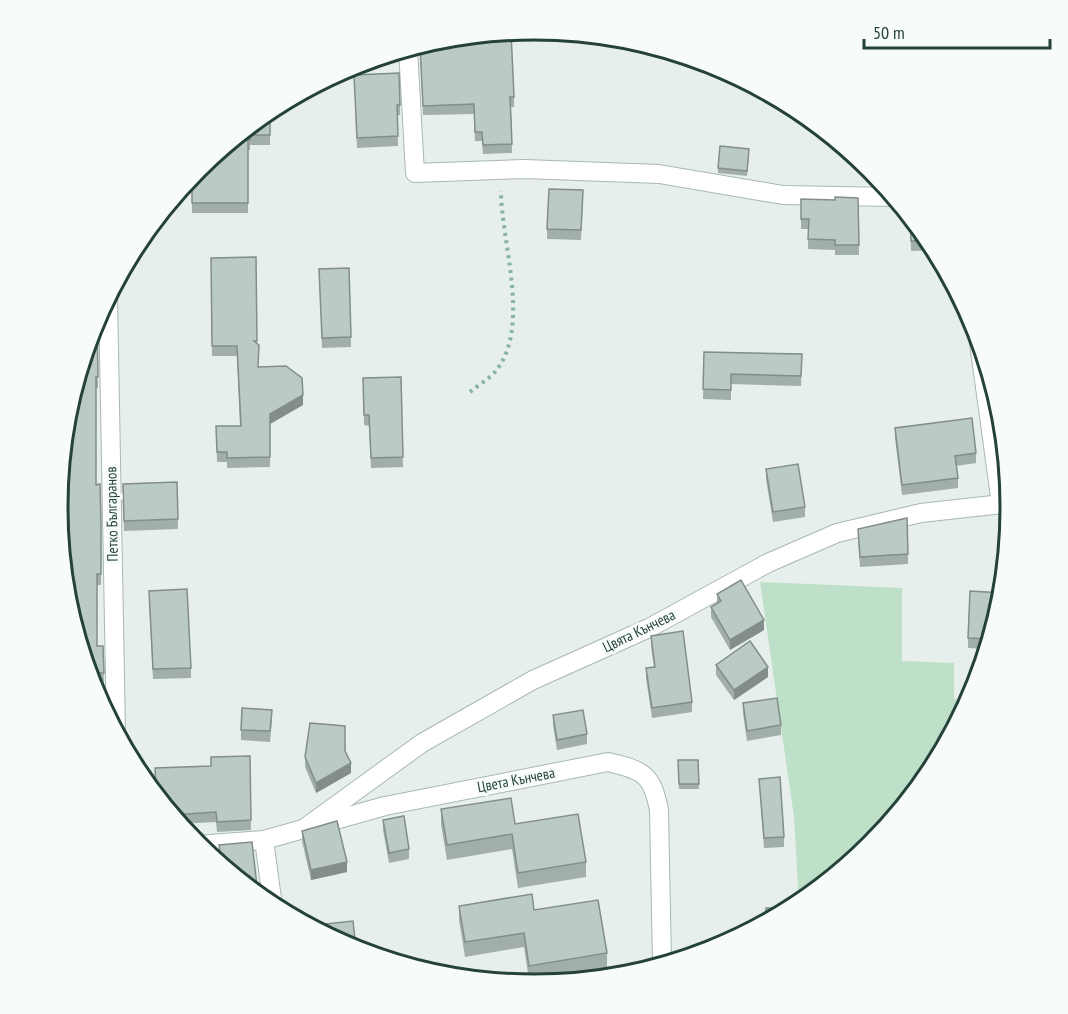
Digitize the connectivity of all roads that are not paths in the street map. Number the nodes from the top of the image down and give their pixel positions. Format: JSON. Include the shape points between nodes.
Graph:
{"nodes":[{"id":1,"x":408,"y":57,"type":"edge"},
{"id":2,"x":883,"y":197,"type":"edge"},
{"id":3,"x":108,"y":317,"type":"edge"},
{"id":4,"x":990,"y":406,"type":"edge"},
{"id":5,"x":998,"y":456,"type":"edge"},
{"id":6,"x":1000,"y":505,"type":"edge"},
{"id":7,"x":116,"y":712,"type":"edge"},
{"id":8,"x":306,"y":827,"type":"junction"},
{"id":9,"x":264,"y":840,"type":"junction"},
{"id":10,"x":210,"y":843,"type":"edge"},
{"id":11,"x":271,"y":892,"type":"edge"},
{"id":12,"x":662,"y":956,"type":"edge"}],
"edges":[{"from":1,"to":2,"type":"street","via":[[415,173],[501,169],[659,174],[783,195]]},
{"from":3,"to":7,"type":"street","name":"Петко Българанов"},
{"from":4,"to":5,"type":"street"},
{"from":6,"to":8,"type":"street","name":"Цвята Кънчева","via":[[921,513],[837,533],[768,563],[649,628],[533,680],[482,708],[422,743]]},
{"from":8,"to":9,"type":"street","name":"Цвета Кънчева"},
{"from":8,"to":12,"type":"street","name":"Цвета Кънчева","via":[[385,806],[608,762],[628,766],[645,774],[654,787],[659,810]]},
{"from":9,"to":10,"type":"street","name":"Цвета Кънчева"},
{"from":9,"to":11,"type":"street"}]}
